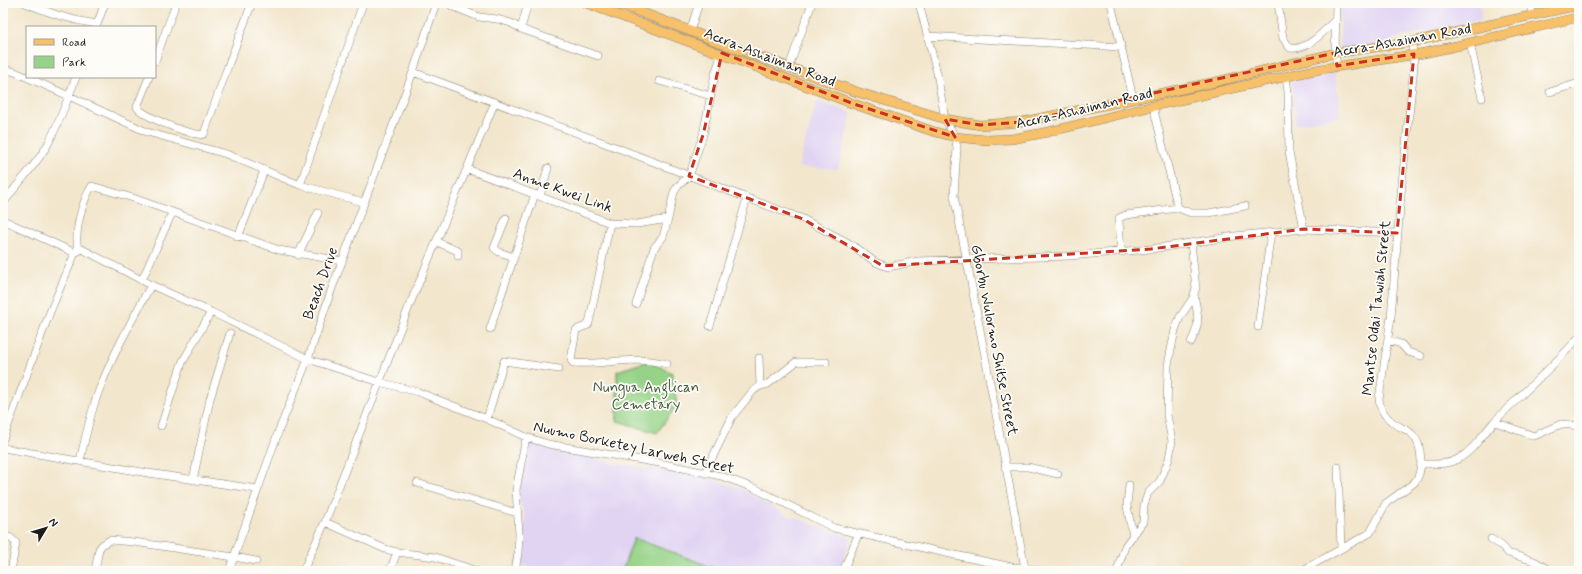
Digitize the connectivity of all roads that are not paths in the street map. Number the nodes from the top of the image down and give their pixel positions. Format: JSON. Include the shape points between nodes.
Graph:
{"nodes":[{"id":1,"x":25,"y":3,"type":"edge"},
{"id":2,"x":105,"y":3,"type":"edge"},
{"id":3,"x":176,"y":3,"type":"edge"},
{"id":4,"x":252,"y":3,"type":"edge"},
{"id":5,"x":363,"y":3,"type":"edge"},
{"id":6,"x":436,"y":3,"type":"edge"},
{"id":7,"x":528,"y":3,"type":"edge"},
{"id":8,"x":586,"y":3,"type":"edge"},
{"id":9,"x":617,"y":3,"type":"edge"},
{"id":10,"x":699,"y":3,"type":"edge"},
{"id":11,"x":812,"y":3,"type":"edge"},
{"id":12,"x":911,"y":3,"type":"edge"},
{"id":13,"x":919,"y":3,"type":"edge"},
{"id":14,"x":1111,"y":3,"type":"edge"},
{"id":15,"x":1278,"y":3,"type":"edge"},
{"id":16,"x":1336,"y":3,"type":"edge"},
{"id":17,"x":1531,"y":3,"type":"edge"},
{"id":18,"x":1579,"y":5,"type":"edge"},
{"id":19,"x":452,"y":6,"type":"dead end"},
{"id":20,"x":1532,"y":15,"type":"junction"},
{"id":21,"x":1579,"y":17,"type":"edge"},
{"id":22,"x":1336,"y":19,"type":"junction"},
{"id":23,"x":96,"y":26,"type":"edge"},
{"id":24,"x":521,"y":29,"type":"junction"},
{"id":25,"x":690,"y":31,"type":"junction"},
{"id":26,"x":927,"y":36,"type":"junction"},
{"id":27,"x":1412,"y":42,"type":"junction"},
{"id":28,"x":1470,"y":43,"type":"junction"},
{"id":29,"x":1121,"y":47,"type":"junction"},
{"id":30,"x":722,"y":53,"type":"junction"},
{"id":31,"x":1335,"y":53,"type":"junction"},
{"id":32,"x":1414,"y":54,"type":"junction"},
{"id":33,"x":598,"y":56,"type":"dead end"},
{"id":34,"x":156,"y":58,"type":"edge"},
{"id":35,"x":1337,"y":66,"type":"junction"},
{"id":36,"x":789,"y":67,"type":"junction"},
{"id":37,"x":3,"y":69,"type":"edge"},
{"id":38,"x":413,"y":72,"type":"junction"},
{"id":39,"x":1286,"y":76,"type":"junction"},
{"id":40,"x":26,"y":77,"type":"edge"},
{"id":41,"x":28,"y":78,"type":"edge"},
{"id":42,"x":76,"y":78,"type":"edge"},
{"id":43,"x":149,"y":78,"type":"edge"},
{"id":44,"x":659,"y":81,"type":"dead end"},
{"id":45,"x":1579,"y":83,"type":"edge"},
{"id":46,"x":1550,"y":92,"type":"dead end"},
{"id":47,"x":69,"y":96,"type":"junction"},
{"id":48,"x":711,"y":96,"type":"junction"},
{"id":49,"x":1133,"y":98,"type":"junction"},
{"id":50,"x":1482,"y":98,"type":"dead end"},
{"id":51,"x":495,"y":102,"type":"junction"},
{"id":52,"x":1153,"y":106,"type":"junction"},
{"id":53,"x":945,"y":119,"type":"junction"},
{"id":54,"x":955,"y":137,"type":"junction"},
{"id":55,"x":548,"y":168,"type":"dead end"},
{"id":56,"x":467,"y":169,"type":"junction"},
{"id":57,"x":264,"y":171,"type":"junction"},
{"id":58,"x":689,"y":176,"type":"junction"},
{"id":59,"x":300,"y":185,"type":"junction"},
{"id":60,"x":537,"y":195,"type":"junction"},
{"id":61,"x":746,"y":198,"type":"junction"},
{"id":62,"x":363,"y":202,"type":"junction"},
{"id":63,"x":3,"y":204,"type":"edge"},
{"id":64,"x":1245,"y":206,"type":"dead end"},
{"id":65,"x":1178,"y":208,"type":"junction"},
{"id":66,"x":318,"y":212,"type":"dead end"},
{"id":67,"x":172,"y":213,"type":"junction"},
{"id":68,"x":506,"y":218,"type":"dead end"},
{"id":69,"x":668,"y":219,"type":"junction"},
{"id":70,"x":3,"y":220,"type":"edge"},
{"id":71,"x":610,"y":223,"type":"junction"},
{"id":72,"x":1304,"y":229,"type":"junction"},
{"id":73,"x":1271,"y":232,"type":"junction"},
{"id":74,"x":1397,"y":233,"type":"junction"},
{"id":75,"x":238,"y":237,"type":"junction"},
{"id":76,"x":437,"y":242,"type":"junction"},
{"id":77,"x":1191,"y":243,"type":"junction"},
{"id":78,"x":77,"y":251,"type":"junction"},
{"id":79,"x":1122,"y":252,"type":"junction"},
{"id":80,"x":298,"y":255,"type":"junction"},
{"id":81,"x":458,"y":256,"type":"dead end"},
{"id":82,"x":514,"y":257,"type":"junction"},
{"id":83,"x":342,"y":261,"type":"junction"},
{"id":84,"x":968,"y":261,"type":"junction"},
{"id":85,"x":142,"y":280,"type":"junction"},
{"id":86,"x":151,"y":285,"type":"junction"},
{"id":87,"x":1194,"y":295,"type":"junction"},
{"id":88,"x":636,"y":304,"type":"dead end"},
{"id":89,"x":211,"y":312,"type":"junction"},
{"id":90,"x":710,"y":326,"type":"dead end"},
{"id":91,"x":1258,"y":327,"type":"dead end"},
{"id":92,"x":490,"y":329,"type":"dead end"},
{"id":93,"x":230,"y":333,"type":"dead end"},
{"id":94,"x":1579,"y":337,"type":"edge"},
{"id":95,"x":1388,"y":340,"type":"junction"},
{"id":96,"x":1191,"y":342,"type":"dead end"},
{"id":97,"x":1421,"y":356,"type":"dead end"},
{"id":98,"x":759,"y":358,"type":"dead end"},
{"id":99,"x":308,"y":359,"type":"junction"},
{"id":100,"x":826,"y":362,"type":"dead end"},
{"id":101,"x":667,"y":364,"type":"dead end"},
{"id":102,"x":559,"y":369,"type":"dead end"},
{"id":103,"x":379,"y":382,"type":"junction"},
{"id":104,"x":760,"y":386,"type":"junction"},
{"id":105,"x":487,"y":419,"type":"junction"},
{"id":106,"x":1495,"y":422,"type":"junction"},
{"id":107,"x":161,"y":426,"type":"dead end"},
{"id":108,"x":1579,"y":426,"type":"edge"},
{"id":109,"x":526,"y":438,"type":"junction"},
{"id":110,"x":3,"y":439,"type":"edge"},
{"id":111,"x":3,"y":448,"type":"edge"},
{"id":112,"x":80,"y":461,"type":"junction"},
{"id":113,"x":1422,"y":464,"type":"junction"},
{"id":114,"x":1005,"y":467,"type":"junction"},
{"id":115,"x":1338,"y":467,"type":"dead end"},
{"id":116,"x":705,"y":473,"type":"junction"},
{"id":117,"x":1058,"y":474,"type":"dead end"},
{"id":118,"x":192,"y":480,"type":"junction"},
{"id":119,"x":417,"y":483,"type":"dead end"},
{"id":120,"x":1129,"y":485,"type":"dead end"},
{"id":121,"x":257,"y":489,"type":"junction"},
{"id":122,"x":517,"y":513,"type":"junction"},
{"id":123,"x":325,"y":522,"type":"junction"},
{"id":124,"x":858,"y":535,"type":"junction"},
{"id":125,"x":3,"y":536,"type":"edge"},
{"id":126,"x":1133,"y":536,"type":"junction"},
{"id":127,"x":1491,"y":538,"type":"dead end"},
{"id":128,"x":1341,"y":548,"type":"junction"},
{"id":129,"x":397,"y":552,"type":"junction"},
{"id":130,"x":234,"y":557,"type":"junction"},
{"id":131,"x":256,"y":561,"type":"dead end"},
{"id":132,"x":1025,"y":568,"type":"junction"},
{"id":133,"x":1011,"y":569,"type":"edge"},
{"id":134,"x":11,"y":571,"type":"edge"},
{"id":135,"x":95,"y":571,"type":"edge"},
{"id":136,"x":229,"y":571,"type":"edge"},
{"id":137,"x":303,"y":571,"type":"edge"},
{"id":138,"x":390,"y":571,"type":"edge"},
{"id":139,"x":477,"y":571,"type":"edge"},
{"id":140,"x":515,"y":571,"type":"edge"},
{"id":141,"x":843,"y":571,"type":"edge"},
{"id":142,"x":1040,"y":571,"type":"edge"},
{"id":143,"x":1117,"y":571,"type":"edge"},
{"id":144,"x":1300,"y":571,"type":"edge"},
{"id":145,"x":1552,"y":571,"type":"edge"}],
"edges":[{"from":1,"to":23,"type":"street","via":[[55,15]]},
{"from":2,"to":23,"type":"street"},
{"from":3,"to":34,"type":"street"},
{"from":4,"to":43,"type":"street","via":[[204,134],[189,132],[139,111],[137,107]]},
{"from":5,"to":59,"type":"street"},
{"from":6,"to":38,"type":"street","name":"Beach Drive"},
{"from":7,"to":24,"type":"street"},
{"from":8,"to":30,"type":"main road","name":"Accra-Ashaiman Road"},
{"from":9,"to":25,"type":"main road","name":"Accra-Ashaiman Road"},
{"from":10,"to":25,"type":"street"},
{"from":11,"to":36,"type":"street"},
{"from":12,"to":13,"type":"street"},
{"from":13,"to":26,"type":"street","name":"Gborbu Wulormo Shitse Street"},
{"from":14,"to":29,"type":"street"},
{"from":15,"to":22,"type":"street","via":[[1283,38],[1290,48],[1304,46]]},
{"from":16,"to":22,"type":"street"},
{"from":17,"to":20,"type":"street"},
{"from":18,"to":20,"type":"main road","name":"Accra-Ashaiman Road"},
{"from":19,"to":24,"type":"street","via":[[479,16],[511,23]]},
{"from":20,"to":27,"type":"main road","name":"Accra-Ashaiman Road"},
{"from":21,"to":28,"type":"main road","name":"Accra-Ashaiman Road"},
{"from":22,"to":31,"type":"street"},
{"from":24,"to":33,"type":"street"},
{"from":25,"to":36,"type":"main road","name":"Accra-Ashaiman Road"},
{"from":26,"to":29,"type":"street"},
{"from":26,"to":53,"type":"street","name":"Gborbu Wulormo Shitse Street"},
{"from":27,"to":31,"type":"main road","name":"Accra-Ashaiman Road"},
{"from":27,"to":32,"type":"street","name":"Mantse Odai Tawiah Street"},
{"from":28,"to":32,"type":"main road","name":"Accra-Ashaiman Road"},
{"from":28,"to":50,"type":"street"},
{"from":29,"to":49,"type":"street"},
{"from":30,"to":48,"type":"street"},
{"from":30,"to":54,"type":"main road","name":"Accra-Ashaiman Road","via":[[854,104]]},
{"from":31,"to":35,"type":"street"},
{"from":31,"to":49,"type":"main road","name":"Accra-Ashaiman Road","via":[[1211,83]]},
{"from":32,"to":35,"type":"main road","name":"Accra-Ashaiman Road"},
{"from":32,"to":74,"type":"street","name":"Mantse Odai Tawiah Street"},
{"from":35,"to":39,"type":"main road","name":"Accra-Ashaiman Road"},
{"from":36,"to":53,"type":"main road","name":"Accra-Ashaiman Road","via":[[857,92]]},
{"from":37,"to":40,"type":"street"},
{"from":38,"to":51,"type":"street"},
{"from":38,"to":62,"type":"street","name":"Beach Drive"},
{"from":39,"to":52,"type":"main road","name":"Accra-Ashaiman Road"},
{"from":39,"to":72,"type":"street","via":[[1289,152]]},
{"from":41,"to":47,"type":"street"},
{"from":42,"to":47,"type":"street"},
{"from":44,"to":48,"type":"street"},
{"from":45,"to":46,"type":"street"},
{"from":47,"to":57,"type":"street","via":[[147,132],[226,154]]},
{"from":47,"to":63,"type":"street","via":[[48,143]]},
{"from":48,"to":58,"type":"street","via":[[703,136]]},
{"from":49,"to":53,"type":"main road","name":"Accra-Ashaiman Road","via":[[1022,122],[980,125]]},
{"from":51,"to":56,"type":"street"},
{"from":51,"to":58,"type":"street"},
{"from":52,"to":54,"type":"main road","name":"Accra-Ashaiman Road","via":[[1012,139]]},
{"from":52,"to":65,"type":"street"},
{"from":53,"to":54,"type":"street","name":"Gborbu Wulormo Shitse Street"},
{"from":54,"to":84,"type":"street","name":"Gborbu Wulormo Shitse Street","via":[[957,148],[954,196]]},
{"from":55,"to":60,"type":"street"},
{"from":56,"to":60,"type":"street","name":"Anme Kwei Link"},
{"from":56,"to":76,"type":"street"},
{"from":57,"to":59,"type":"street"},
{"from":57,"to":75,"type":"street"},
{"from":58,"to":61,"type":"street"},
{"from":58,"to":69,"type":"street","via":[[674,192]]},
{"from":59,"to":62,"type":"street"},
{"from":60,"to":71,"type":"street","name":"Anme Kwei Link"},
{"from":60,"to":82,"type":"street"},
{"from":61,"to":84,"type":"street","via":[[828,231],[883,266],[918,261]]},
{"from":61,"to":90,"type":"street"},
{"from":62,"to":83,"type":"street","name":"Beach Drive"},
{"from":64,"to":65,"type":"street","via":[[1209,213],[1191,213]]},
{"from":65,"to":79,"type":"street","via":[[1122,216],[1119,225]]},
{"from":66,"to":80,"type":"street"},
{"from":67,"to":75,"type":"street"},
{"from":67,"to":78,"type":"street","via":[[92,186],[76,236]]},
{"from":67,"to":85,"type":"street"},
{"from":68,"to":82,"type":"street","via":[[494,248]]},
{"from":69,"to":71,"type":"street","name":"Anme Kwei Link","via":[[637,224]]},
{"from":69,"to":88,"type":"street","via":[[663,237],[654,248]]},
{"from":70,"to":78,"type":"street","name":"Nuumo Borketey Larweh Street"},
{"from":71,"to":101,"type":"street","via":[[591,318],[588,325],[576,330],[571,360],[573,363],[587,364],[633,359]]},
{"from":72,"to":73,"type":"street"},
{"from":72,"to":74,"type":"street"},
{"from":73,"to":77,"type":"street"},
{"from":73,"to":91,"type":"street"},
{"from":74,"to":95,"type":"street","name":"Mantse Odai Tawiah Street"},
{"from":75,"to":80,"type":"street"},
{"from":76,"to":81,"type":"street","via":[[458,251]]},
{"from":76,"to":103,"type":"street"},
{"from":77,"to":79,"type":"street"},
{"from":77,"to":87,"type":"street","via":[[1196,288]]},
{"from":78,"to":85,"type":"street","name":"Nuumo Borketey Larweh Street","via":[[85,249]]},
{"from":78,"to":110,"type":"street","via":[[50,312]]},
{"from":79,"to":84,"type":"street"},
{"from":80,"to":83,"type":"street"},
{"from":82,"to":92,"type":"street"},
{"from":83,"to":99,"type":"street","name":"Beach Drive"},
{"from":84,"to":114,"type":"street","name":"Gborbu Wulormo Shitse Street"},
{"from":85,"to":86,"type":"street","name":"Nuumo Borketey Larweh Street"},
{"from":86,"to":89,"type":"street","name":"Nuumo Borketey Larweh Street"},
{"from":86,"to":112,"type":"street","via":[[98,392]]},
{"from":87,"to":96,"type":"street","via":[[1199,318]]},
{"from":87,"to":126,"type":"street","via":[[1174,330],[1168,365],[1167,415],[1172,441],[1169,458],[1160,481],[1148,493],[1143,522]]},
{"from":89,"to":99,"type":"street","name":"Nuumo Borketey Larweh Street"},
{"from":89,"to":107,"type":"street","via":[[182,363]]},
{"from":93,"to":118,"type":"street","via":[[210,399]]},
{"from":94,"to":106,"type":"street"},
{"from":95,"to":97,"type":"street","via":[[1401,344],[1408,352]]},
{"from":95,"to":113,"type":"street","name":"Mantse Odai Tawiah Street","via":[[1380,406],[1389,419],[1416,438]]},
{"from":98,"to":104,"type":"street"},
{"from":99,"to":103,"type":"street","name":"Nuumo Borketey Larweh Street"},
{"from":99,"to":121,"type":"street","name":"Beach Drive"},
{"from":100,"to":104,"type":"street","via":[[796,362],[768,384]]},
{"from":102,"to":105,"type":"street","via":[[504,362]]},
{"from":103,"to":105,"type":"street","name":"Nuumo Borketey Larweh Street","via":[[418,392]]},
{"from":103,"to":123,"type":"street"},
{"from":104,"to":116,"type":"street","via":[[732,417]]},
{"from":105,"to":109,"type":"street","name":"Nuumo Borketey Larweh Street"},
{"from":106,"to":108,"type":"street","via":[[1531,436],[1561,424]]},
{"from":106,"to":113,"type":"street","via":[[1468,452],[1458,459],[1446,463]]},
{"from":109,"to":116,"type":"street","name":"Nuumo Borketey Larweh Street"},
{"from":109,"to":122,"type":"street","via":[[516,490]]},
{"from":111,"to":112,"type":"street"},
{"from":112,"to":118,"type":"street"},
{"from":113,"to":128,"type":"street","via":[[1417,480],[1386,504],[1370,533]]},
{"from":114,"to":117,"type":"street","via":[[1028,467]]},
{"from":114,"to":132,"type":"street","name":"Gborbu Wulormo Shitse Street"},
{"from":115,"to":128,"type":"street"},
{"from":116,"to":124,"type":"street","name":"Nuumo Borketey Larweh Street","via":[[754,488],[826,525]]},
{"from":118,"to":121,"type":"street"},
{"from":119,"to":122,"type":"street"},
{"from":120,"to":126,"type":"street","via":[[1127,506]]},
{"from":121,"to":130,"type":"street","name":"Beach Drive"},
{"from":122,"to":140,"type":"street","via":[[519,534]]},
{"from":123,"to":129,"type":"street","via":[[374,545]]},
{"from":123,"to":137,"type":"street"},
{"from":124,"to":133,"type":"street","name":"Nuumo Borketey Larweh Street"},
{"from":124,"to":141,"type":"street"},
{"from":125,"to":134,"type":"street","via":[[12,538],[16,543]]},
{"from":126,"to":143,"type":"street","via":[[1123,551]]},
{"from":127,"to":145,"type":"street","via":[[1508,553],[1534,561]]},
{"from":128,"to":144,"type":"street"},
{"from":129,"to":138,"type":"street"},
{"from":129,"to":139,"type":"street","via":[[435,557]]},
{"from":130,"to":131,"type":"street"},
{"from":130,"to":135,"type":"street","via":[[110,540],[99,549]]},
{"from":130,"to":136,"type":"street","name":"Beach Drive"},
{"from":132,"to":133,"type":"street","name":"Nuumo Borketey Larweh Street"},
{"from":132,"to":142,"type":"street","name":"Nuumo Borketey Larweh Street"}]}
